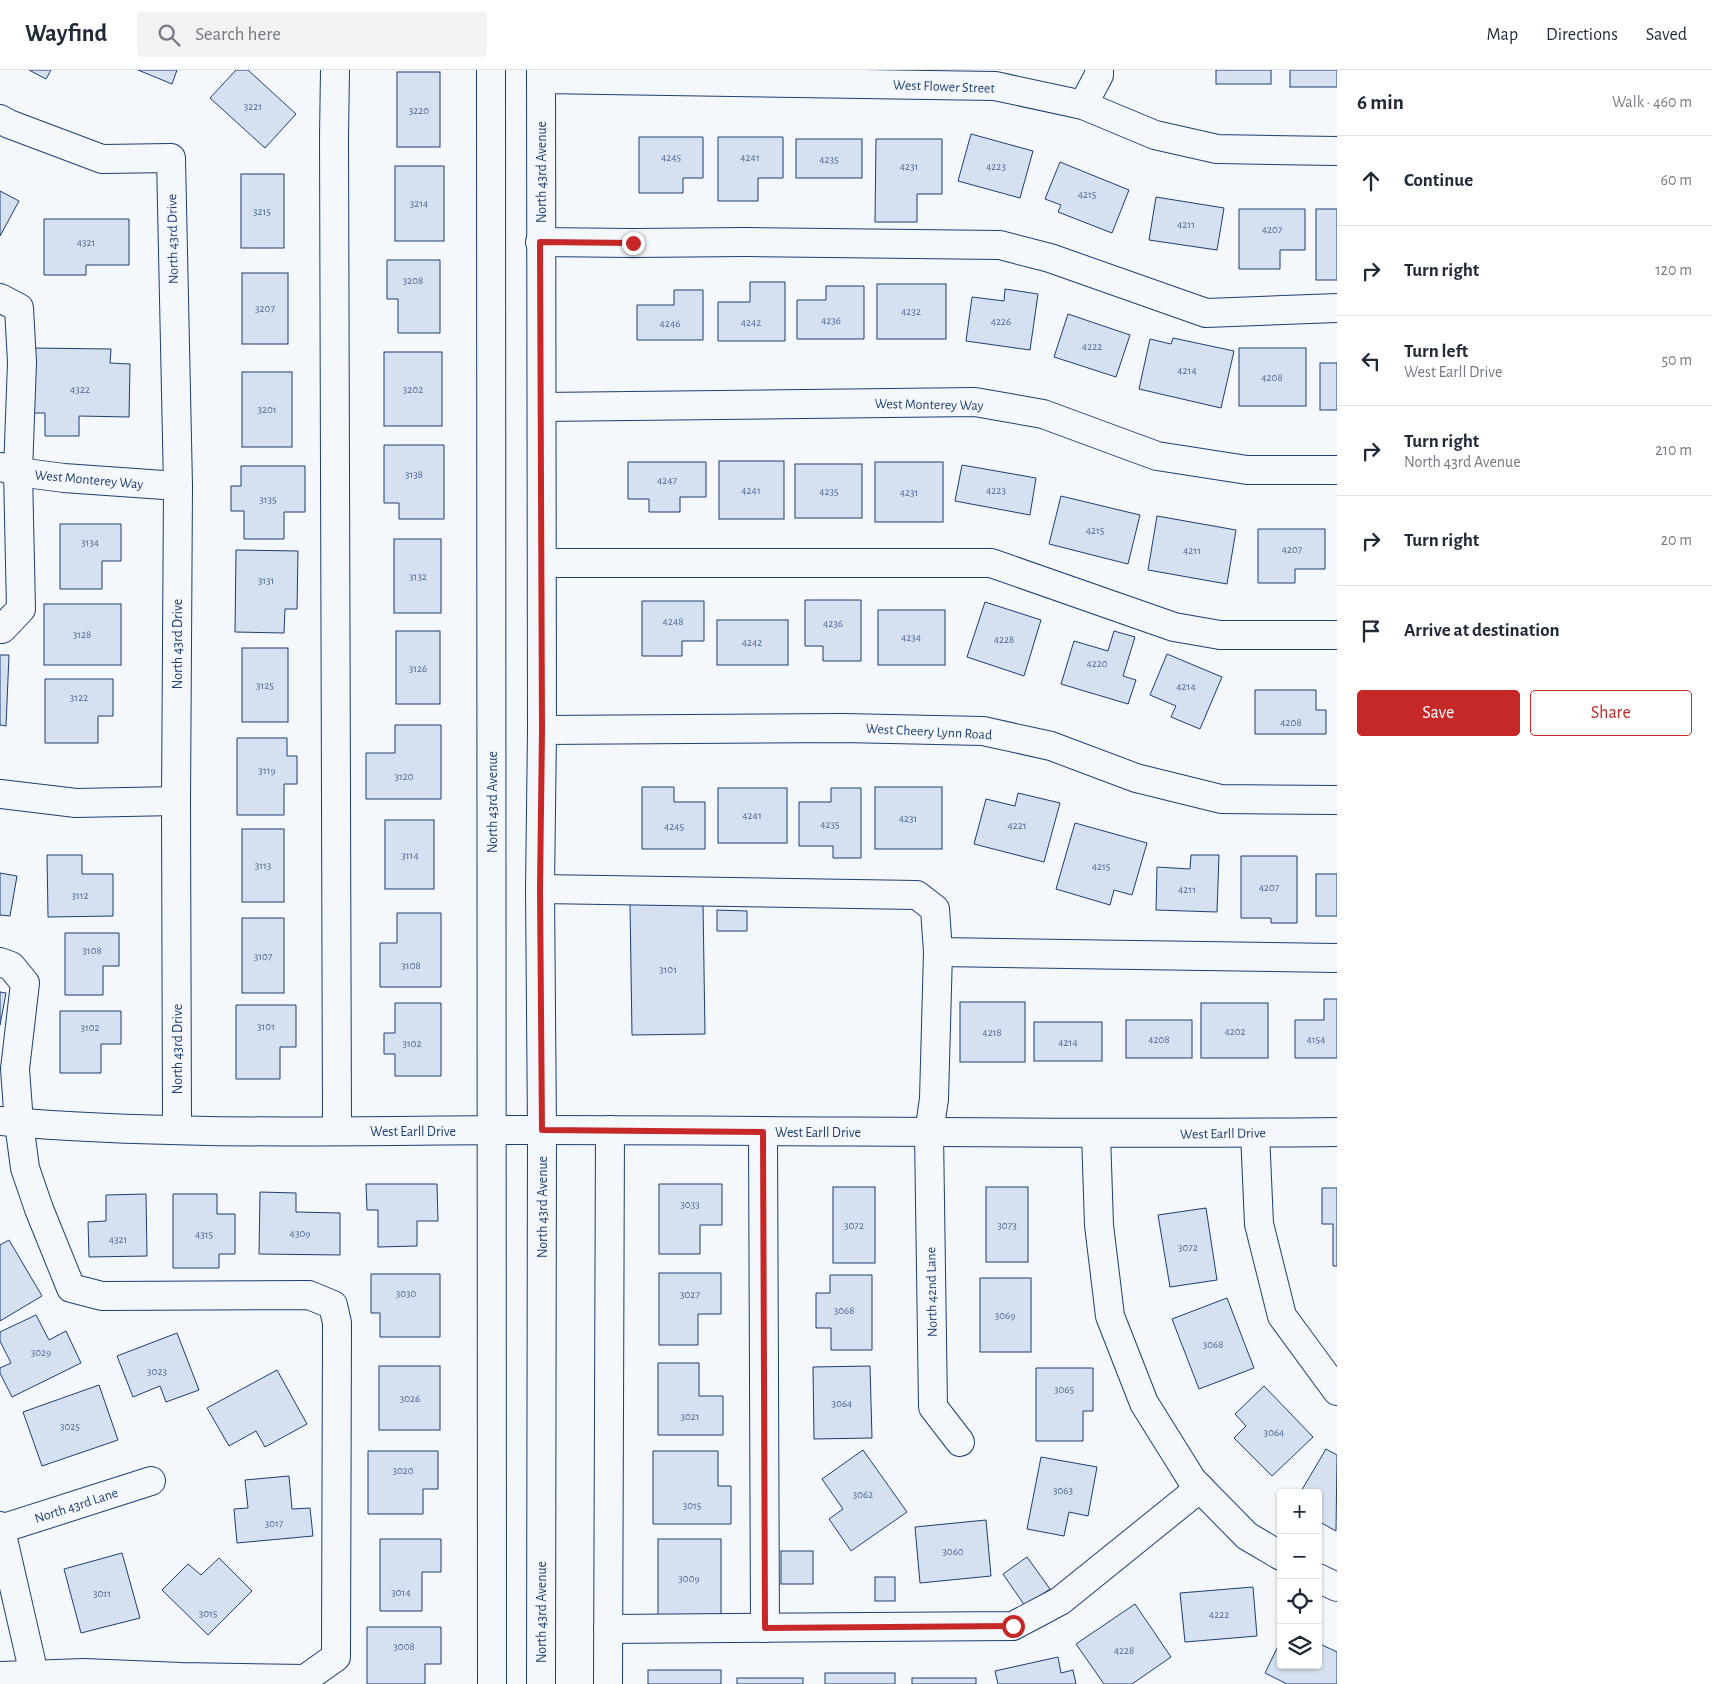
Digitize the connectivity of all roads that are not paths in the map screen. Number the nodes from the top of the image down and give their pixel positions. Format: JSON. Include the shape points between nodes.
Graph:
{"nodes":[{"id":1,"x":335,"y":70,"type":"edge"},
{"id":2,"x":491,"y":70,"type":"edge"},
{"id":3,"x":1099,"y":70,"type":"edge"},
{"id":4,"x":541,"y":74,"type":"edge"},
{"id":5,"x":612,"y":75,"type":"edge"},
{"id":6,"x":761,"y":76,"type":"edge"},
{"id":7,"x":926,"y":77,"type":"edge"},
{"id":8,"x":1083,"y":105,"type":"junction"},
{"id":9,"x":0,"y":119,"type":"edge"},
{"id":10,"x":1337,"y":151,"type":"edge"},
{"id":11,"x":540,"y":242,"type":"junction"},
{"id":12,"x":0,"y":298,"type":"edge"},
{"id":13,"x":1337,"y":308,"type":"edge"},
{"id":14,"x":542,"y":407,"type":"junction"},
{"id":15,"x":9,"y":470,"type":"edge"},
{"id":16,"x":1337,"y":470,"type":"edge"},
{"id":17,"x":178,"y":486,"type":"junction"},
{"id":18,"x":542,"y":563,"type":"junction"},
{"id":19,"x":0,"y":628,"type":"edge"},
{"id":20,"x":1337,"y":635,"type":"edge"},
{"id":21,"x":542,"y":730,"type":"junction"},
{"id":22,"x":0,"y":794,"type":"edge"},
{"id":23,"x":1337,"y":800,"type":"edge"},
{"id":24,"x":176,"y":801,"type":"junction"},
{"id":25,"x":540,"y":889,"type":"junction"},
{"id":26,"x":938,"y":952,"type":"junction"},
{"id":27,"x":1337,"y":958,"type":"edge"},
{"id":28,"x":0,"y":962,"type":"edge"},
{"id":29,"x":10,"y":1122,"type":"edge"},
{"id":30,"x":177,"y":1130,"type":"junction"},
{"id":31,"x":542,"y":1130,"type":"junction"},
{"id":32,"x":610,"y":1130,"type":"junction"},
{"id":33,"x":337,"y":1131,"type":"junction"},
{"id":34,"x":492,"y":1131,"type":"junction"},
{"id":35,"x":763,"y":1132,"type":"junction"},
{"id":36,"x":1337,"y":1132,"type":"edge"},
{"id":37,"x":929,"y":1133,"type":"junction"},
{"id":38,"x":1255,"y":1133,"type":"junction"},
{"id":39,"x":1096,"y":1134,"type":"junction"},
{"id":40,"x":1337,"y":1391,"type":"edge"},
{"id":41,"x":960,"y":1442,"type":"dead end"},
{"id":42,"x":151,"y":1481,"type":"dead end"},
{"id":43,"x":1200,"y":1488,"type":"junction"},
{"id":44,"x":1,"y":1528,"type":"edge"},
{"id":45,"x":1277,"y":1554,"type":"edge"},
{"id":46,"x":1320,"y":1579,"type":"edge"},
{"id":47,"x":1337,"y":1587,"type":"edge"},
{"id":48,"x":765,"y":1628,"type":"junction"},
{"id":49,"x":608,"y":1629,"type":"junction"},
{"id":50,"x":0,"y":1676,"type":"edge"},
{"id":51,"x":33,"y":1680,"type":"edge"},
{"id":52,"x":492,"y":1684,"type":"edge"},
{"id":53,"x":541,"y":1684,"type":"edge"},
{"id":54,"x":608,"y":1684,"type":"edge"}],
"edges":[{"from":1,"to":33,"type":"street"},
{"from":2,"to":34,"type":"street","name":"North 43rd Avenue"},
{"from":3,"to":8,"type":"street"},
{"from":4,"to":5,"type":"street","name":"West Flower Street"},
{"from":4,"to":11,"type":"street","name":"North 43rd Avenue"},
{"from":5,"to":6,"type":"street","name":"West Flower Street"},
{"from":6,"to":7,"type":"street","name":"West Flower Street"},
{"from":7,"to":8,"type":"street","name":"West Flower Street","via":[[995,86]]},
{"from":8,"to":10,"type":"street","name":"West Flower Street","via":[[1155,135],[1217,149]]},
{"from":9,"to":17,"type":"street","name":"North 43rd Drive","via":[[102,159],[170,158]]},
{"from":11,"to":13,"type":"street","via":[[1000,245],[1050,258],[1206,312]]},
{"from":11,"to":14,"type":"street","name":"North 43rd Avenue"},
{"from":12,"to":15,"type":"street","via":[[19,308],[22,362]]},
{"from":14,"to":16,"type":"street","name":"West Monterey Way","via":[[975,402],[1043,414],[1157,456],[1247,470]]},
{"from":14,"to":18,"type":"street","name":"North 43rd Avenue"},
{"from":15,"to":17,"type":"street","name":"West Monterey Way","via":[[64,478]]},
{"from":15,"to":19,"type":"street","via":[[20,608]]},
{"from":17,"to":24,"type":"street","name":"North 43rd Drive"},
{"from":18,"to":20,"type":"street","via":[[991,563],[1174,627],[1220,635]]},
{"from":18,"to":21,"type":"street","name":"North 43rd Avenue"},
{"from":21,"to":23,"type":"street","name":"West Cheery Lynn Road","via":[[844,728],[983,731],[1051,746],[1136,778],[1221,799]]},
{"from":21,"to":25,"type":"street","name":"North 43rd Avenue"},
{"from":22,"to":24,"type":"street","via":[[76,803]]},
{"from":24,"to":30,"type":"street","name":"North 43rd Drive"},
{"from":25,"to":26,"type":"street","name":"North 42nd Lane","via":[[916,895],[935,909]]},
{"from":25,"to":31,"type":"street","name":"North 43rd Avenue"},
{"from":26,"to":27,"type":"street"},
{"from":26,"to":37,"type":"street","name":"North 42nd Lane","via":[[934,1099]]},
{"from":28,"to":29,"type":"street","via":[[11,966],[25,983]]},
{"from":29,"to":30,"type":"street","name":"West Earll Drive"},
{"from":29,"to":51,"type":"street","via":[[70,1288],[102,1296],[309,1295],[333,1305],[337,1323],[336,1657],[305,1679],[84,1673]]},
{"from":30,"to":33,"type":"street","name":"West Earll Drive"},
{"from":31,"to":32,"type":"street","name":"West Earll Drive"},
{"from":31,"to":34,"type":"street","name":"West Earll Drive"},
{"from":31,"to":53,"type":"street","name":"North 43rd Avenue"},
{"from":32,"to":35,"type":"street","name":"West Earll Drive"},
{"from":32,"to":49,"type":"street"},
{"from":33,"to":34,"type":"street","name":"West Earll Drive"},
{"from":34,"to":52,"type":"street","name":"North 43rd Avenue"},
{"from":35,"to":37,"type":"street","name":"West Earll Drive"},
{"from":35,"to":48,"type":"street"},
{"from":36,"to":38,"type":"street","name":"West Earll Drive"},
{"from":37,"to":39,"type":"street","name":"West Earll Drive"},
{"from":37,"to":41,"type":"street","name":"North 42nd Lane","via":[[933,1408]]},
{"from":38,"to":39,"type":"street","name":"West Earll Drive"},
{"from":38,"to":40,"type":"street","via":[[1259,1224],[1282,1316]]},
{"from":39,"to":43,"type":"street","via":[[1099,1225],[1110,1316],[1144,1403]]},
{"from":42,"to":44,"type":"street","name":"North 43rd Lane"},
{"from":43,"to":45,"type":"street","via":[[1247,1536]]},
{"from":43,"to":48,"type":"street","via":[[1060,1601],[1013,1626]]},
{"from":44,"to":51,"type":"street","name":"North 43rd Lane"},
{"from":46,"to":47,"type":"street"},
{"from":48,"to":49,"type":"street"},
{"from":49,"to":54,"type":"street"},
{"from":50,"to":51,"type":"street"}]}
